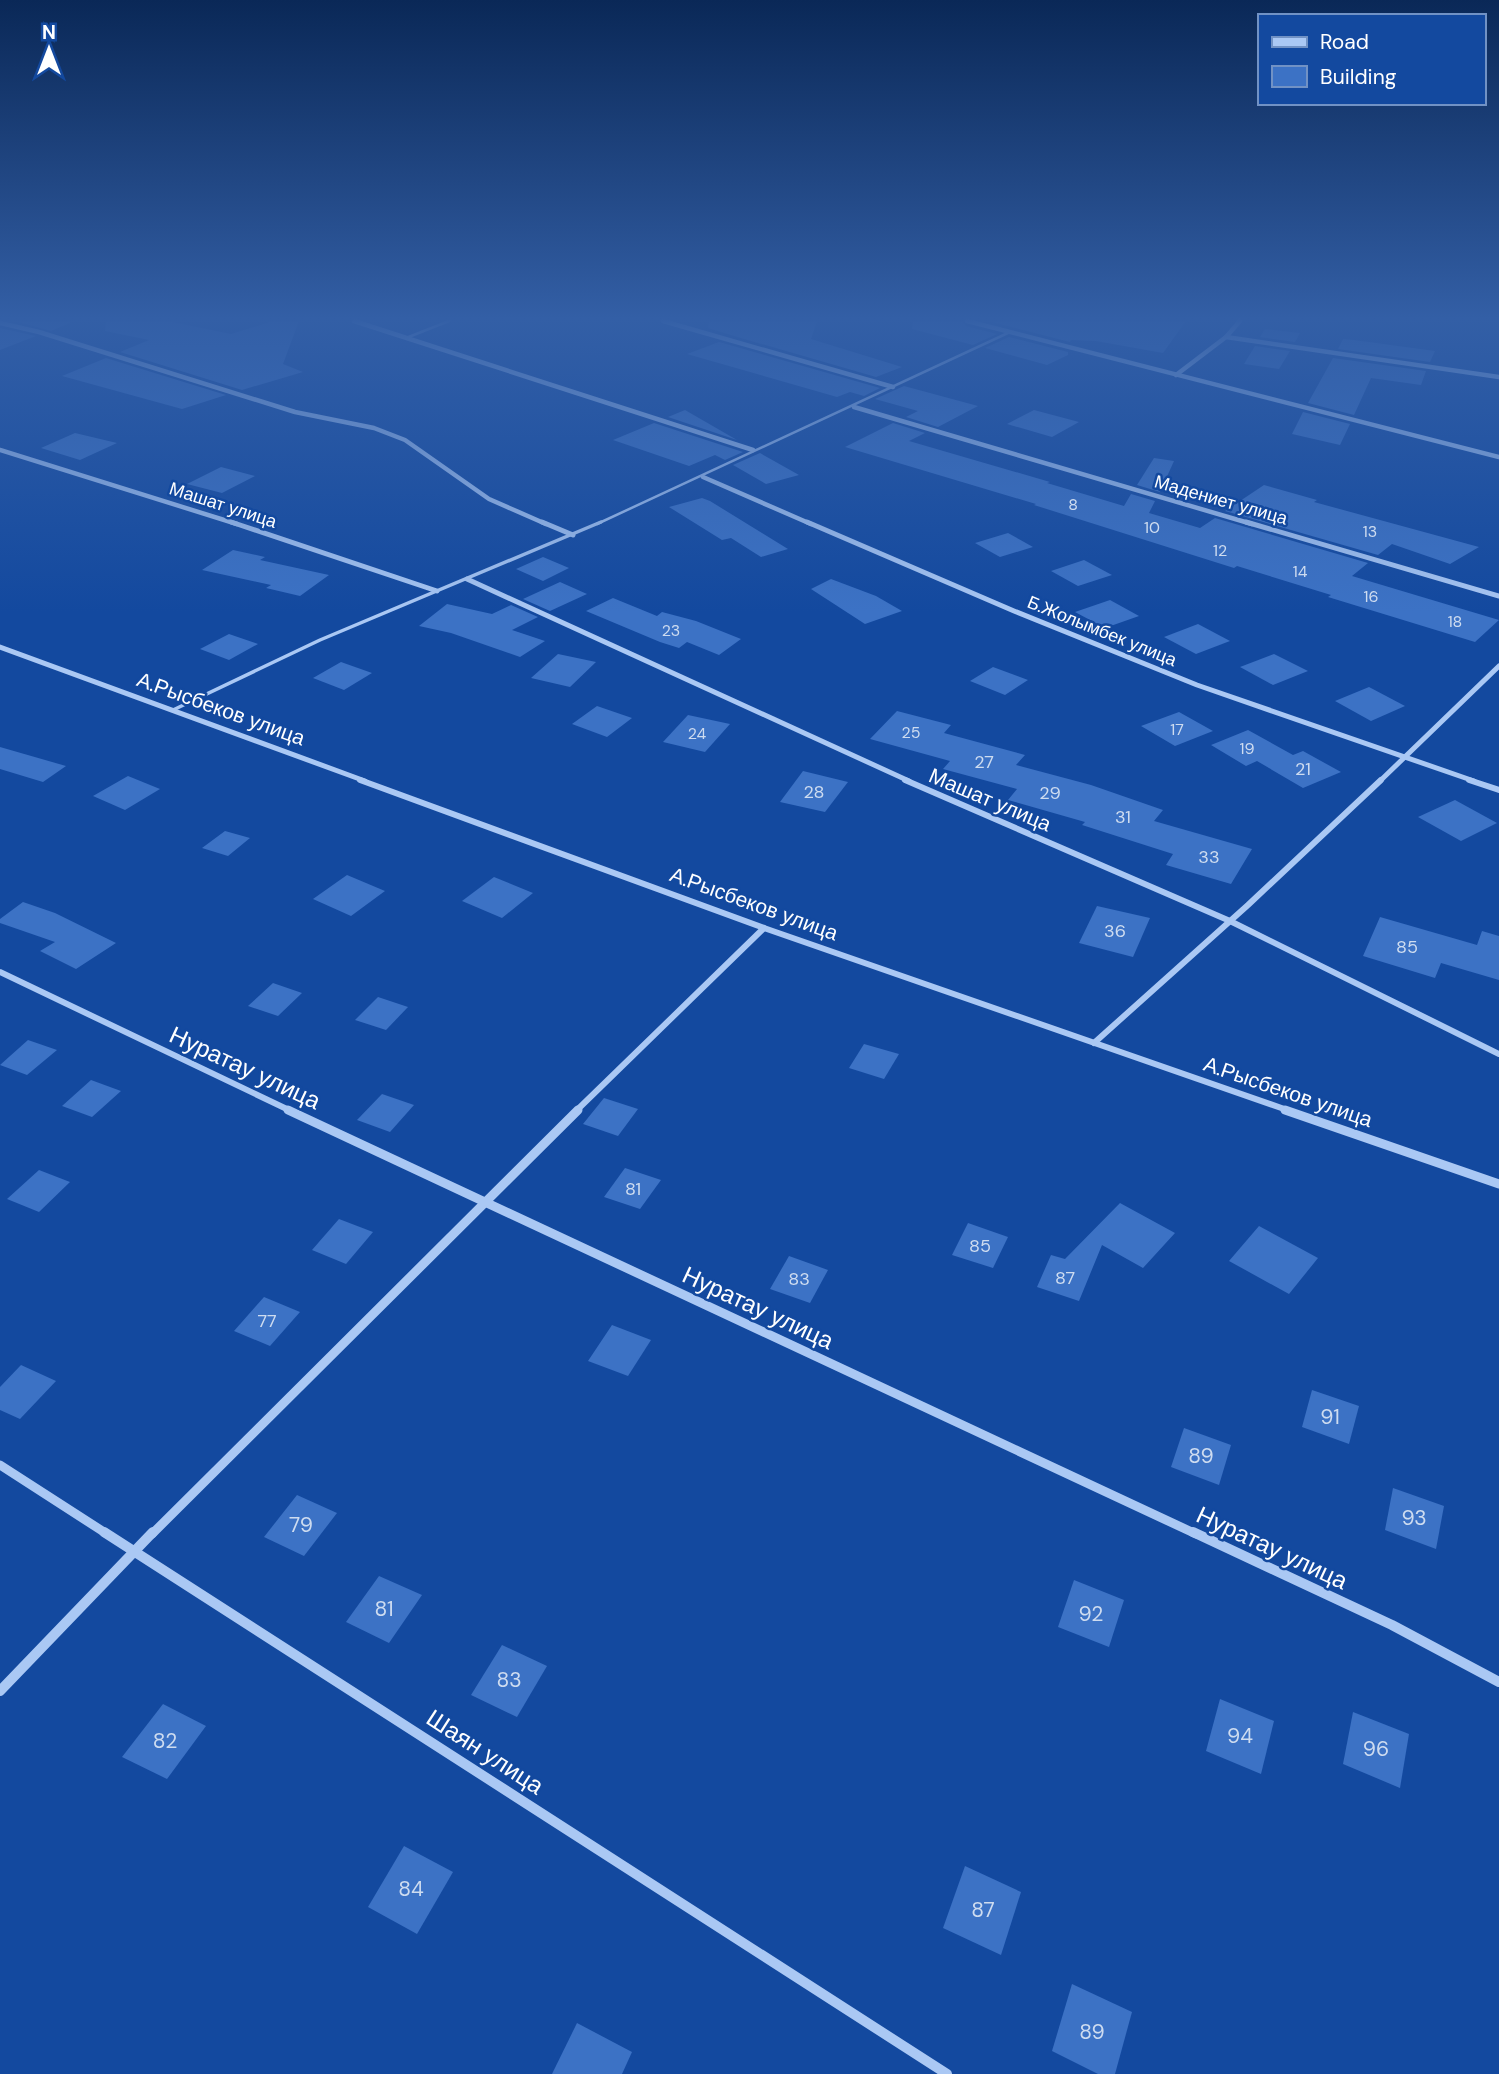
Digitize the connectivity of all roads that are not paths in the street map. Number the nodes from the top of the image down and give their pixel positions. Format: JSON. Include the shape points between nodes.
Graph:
{"nodes":[{"id":1,"x":324,"y":418,"type":"edge"},
{"id":2,"x":653,"y":418,"type":"edge"},
{"id":3,"x":829,"y":418,"type":"edge"},
{"id":4,"x":891,"y":418,"type":"edge"},
{"id":5,"x":1345,"y":418,"type":"edge"},
{"id":6,"x":0,"y":450,"type":"edge"},
{"id":7,"x":753,"y":450,"type":"junction"},
{"id":8,"x":1499,"y":457,"type":"edge"},
{"id":9,"x":703,"y":477,"type":"junction"},
{"id":10,"x":573,"y":535,"type":"junction"},
{"id":11,"x":467,"y":579,"type":"junction"},
{"id":12,"x":437,"y":591,"type":"junction"},
{"id":13,"x":1499,"y":596,"type":"edge"},
{"id":14,"x":0,"y":647,"type":"edge"},
{"id":15,"x":1499,"y":666,"type":"edge"},
{"id":16,"x":173,"y":710,"type":"junction"},
{"id":17,"x":1406,"y":757,"type":"junction"},
{"id":18,"x":1499,"y":790,"type":"edge"},
{"id":19,"x":1230,"y":921,"type":"junction"},
{"id":20,"x":764,"y":928,"type":"junction"},
{"id":21,"x":0,"y":972,"type":"edge"},
{"id":22,"x":1094,"y":1043,"type":"junction"},
{"id":23,"x":1499,"y":1054,"type":"edge"},
{"id":24,"x":1499,"y":1184,"type":"edge"},
{"id":25,"x":483,"y":1201,"type":"junction"},
{"id":26,"x":0,"y":1465,"type":"edge"},
{"id":27,"x":133,"y":1550,"type":"junction"},
{"id":28,"x":1499,"y":1682,"type":"edge"},
{"id":29,"x":0,"y":1691,"type":"edge"},
{"id":30,"x":947,"y":2074,"type":"edge"}],
"edges":[{"from":1,"to":10,"type":"street","via":[[405,440],[489,499]]},
{"from":2,"to":7,"type":"street"},
{"from":3,"to":7,"type":"lane"},
{"from":4,"to":13,"type":"street","name":"Мадениет улица"},
{"from":5,"to":8,"type":"street"},
{"from":6,"to":12,"type":"street","name":"Машат улица"},
{"from":7,"to":9,"type":"lane"},
{"from":9,"to":10,"type":"lane"},
{"from":9,"to":17,"type":"street","name":"Б.Жолымбек улица","via":[[1197,685]]},
{"from":10,"to":11,"type":"lane"},
{"from":11,"to":12,"type":"lane"},
{"from":11,"to":19,"type":"street","name":"Машат улица","via":[[899,777]]},
{"from":12,"to":16,"type":"lane"},
{"from":14,"to":16,"type":"street","name":"А.Рысбеков улица"},
{"from":15,"to":17,"type":"street"},
{"from":16,"to":20,"type":"street","name":"А.Рысбеков улица"},
{"from":17,"to":18,"type":"street","name":"Б.Жолымбек улица"},
{"from":17,"to":19,"type":"street"},
{"from":19,"to":22,"type":"street"},
{"from":19,"to":23,"type":"street","name":"Машат улица"},
{"from":20,"to":22,"type":"street","name":"А.Рысбеков улица"},
{"from":20,"to":25,"type":"street"},
{"from":21,"to":25,"type":"street","name":"Нуратау улица"},
{"from":22,"to":24,"type":"street","name":"А.Рысбеков улица"},
{"from":25,"to":27,"type":"street"},
{"from":25,"to":28,"type":"street","name":"Нуратау улица","via":[[1392,1625]]},
{"from":26,"to":27,"type":"street","name":"Шаян улица"},
{"from":27,"to":29,"type":"street"},
{"from":27,"to":30,"type":"street","name":"Шаян улица"}]}
